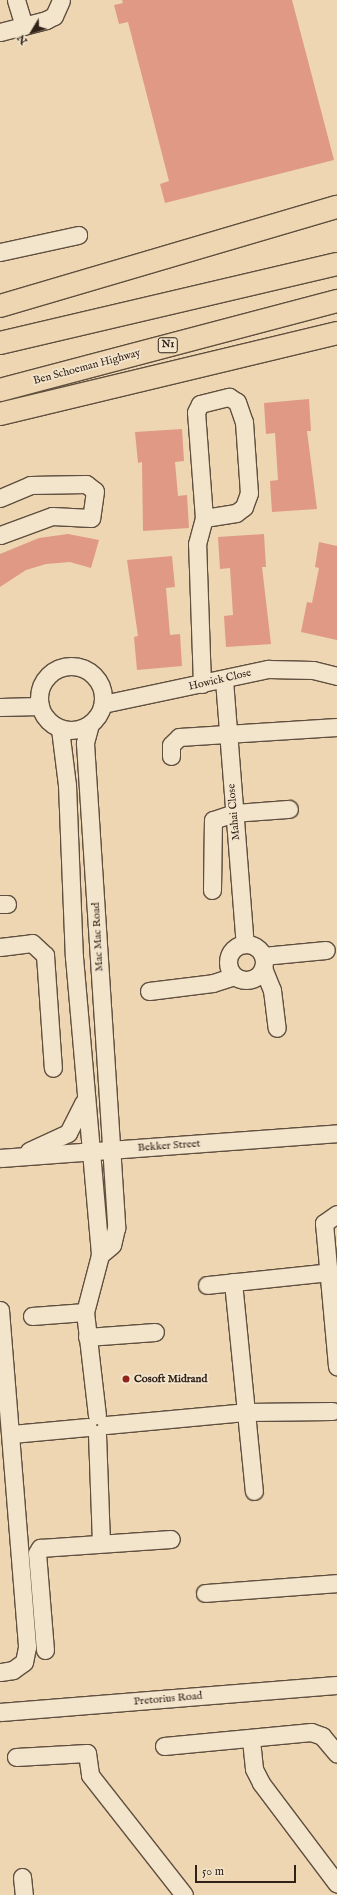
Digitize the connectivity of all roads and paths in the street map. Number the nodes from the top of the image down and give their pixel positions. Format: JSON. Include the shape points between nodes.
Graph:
{"nodes":[{"id":1,"x":16,"y":0,"type":"edge"},
{"id":2,"x":61,"y":0,"type":"edge"},
{"id":3,"x":24,"y":26,"type":"junction"},
{"id":4,"x":0,"y":32,"type":"edge"},
{"id":5,"x":337,"y":207,"type":"edge"},
{"id":6,"x":337,"y":217,"type":"edge"},
{"id":7,"x":78,"y":235,"type":"dead end"},
{"id":8,"x":0,"y":252,"type":"edge"},
{"id":9,"x":175,"y":257,"type":"junction"},
{"id":10,"x":337,"y":264,"type":"edge"},
{"id":11,"x":337,"y":301,"type":"edge"},
{"id":12,"x":0,"y":306,"type":"edge"},
{"id":13,"x":337,"y":326,"type":"edge"},
{"id":14,"x":337,"y":333,"type":"edge"},
{"id":15,"x":0,"y":343,"type":"edge"},
{"id":16,"x":130,"y":380,"type":"junction"},
{"id":17,"x":0,"y":390,"type":"edge"},
{"id":18,"x":0,"y":414,"type":"edge"},
{"id":19,"x":0,"y":498,"type":"edge"},
{"id":20,"x":204,"y":518,"type":"junction"},
{"id":21,"x":0,"y":535,"type":"edge"},
{"id":22,"x":337,"y":676,"type":"edge"},
{"id":23,"x":224,"y":680,"type":"junction"},
{"id":24,"x":202,"y":684,"type":"junction"},
{"id":25,"x":103,"y":704,"type":"junction"},
{"id":26,"x":40,"y":706,"type":"junction"},
{"id":27,"x":0,"y":707,"type":"edge"},
{"id":28,"x":90,"y":724,"type":"junction"},
{"id":29,"x":337,"y":727,"type":"edge"},
{"id":30,"x":60,"y":729,"type":"junction"},
{"id":31,"x":228,"y":733,"type":"junction"},
{"id":32,"x":172,"y":756,"type":"dead end"},
{"id":33,"x":289,"y":809,"type":"dead end"},
{"id":34,"x":234,"y":812,"type":"junction"},
{"id":35,"x":212,"y":890,"type":"dead end"},
{"id":36,"x":245,"y":944,"type":"junction"},
{"id":37,"x":0,"y":947,"type":"edge"},
{"id":38,"x":326,"y":950,"type":"dead end"},
{"id":39,"x":99,"y":956,"type":"junction"},
{"id":40,"x":74,"y":957,"type":"junction"},
{"id":41,"x":263,"y":962,"type":"junction"},
{"id":42,"x":234,"y":976,"type":"junction"},
{"id":43,"x":149,"y":991,"type":"dead end"},
{"id":44,"x":277,"y":1028,"type":"dead end"},
{"id":45,"x":53,"y":1068,"type":"dead end"},
{"id":46,"x":85,"y":1094,"type":"junction"},
{"id":47,"x":337,"y":1133,"type":"edge"},
{"id":48,"x":112,"y":1150,"type":"junction"},
{"id":49,"x":90,"y":1152,"type":"junction"},
{"id":50,"x":6,"y":1158,"type":"edge"},
{"id":51,"x":337,"y":1214,"type":"edge"},
{"id":52,"x":100,"y":1255,"type":"junction"},
{"id":53,"x":330,"y":1272,"type":"junction"},
{"id":54,"x":233,"y":1282,"type":"junction"},
{"id":55,"x":207,"y":1285,"type":"dead end"},
{"id":56,"x":0,"y":1310,"type":"edge"},
{"id":57,"x":85,"y":1312,"type":"junction"},
{"id":58,"x":32,"y":1316,"type":"dead end"},
{"id":59,"x":336,"y":1327,"type":"edge"},
{"id":60,"x":155,"y":1332,"type":"dead end"},
{"id":61,"x":87,"y":1337,"type":"junction"},
{"id":62,"x":337,"y":1366,"type":"edge"},
{"id":63,"x":335,"y":1410,"type":"edge"},
{"id":64,"x":247,"y":1412,"type":"junction"},
{"id":65,"x":97,"y":1425,"type":"junction"},
{"id":66,"x":12,"y":1434,"type":"junction"},
{"id":67,"x":254,"y":1490,"type":"dead end"},
{"id":68,"x":171,"y":1539,"type":"dead end"},
{"id":69,"x":101,"y":1542,"type":"junction"},
{"id":70,"x":337,"y":1583,"type":"edge"},
{"id":71,"x":205,"y":1593,"type":"dead end"},
{"id":72,"x":45,"y":1650,"type":"dead end"},
{"id":73,"x":0,"y":1672,"type":"edge"},
{"id":74,"x":337,"y":1685,"type":"edge"},
{"id":75,"x":0,"y":1712,"type":"edge"},
{"id":76,"x":251,"y":1740,"type":"junction"},
{"id":77,"x":164,"y":1746,"type":"dead end"},
{"id":78,"x":337,"y":1754,"type":"edge"},
{"id":79,"x":16,"y":1757,"type":"dead end"},
{"id":80,"x":22,"y":1877,"type":"dead end"},
{"id":81,"x":337,"y":1884,"type":"edge"},
{"id":82,"x":24,"y":1895,"type":"edge"},
{"id":83,"x":184,"y":1895,"type":"edge"}],
"edges":[{"from":1,"to":3,"type":"street"},
{"from":2,"to":3,"type":"street","via":[[54,16]]},
{"from":3,"to":4,"type":"street"},
{"from":5,"to":9,"type":"highway"},
{"from":6,"to":9,"type":"highway"},
{"from":7,"to":8,"type":"street"},
{"from":9,"to":12,"type":"highway"},
{"from":10,"to":15,"type":"highway"},
{"from":11,"to":17,"type":"highway","name":"Ben Schoeman Highway","number":"N1"},
{"from":13,"to":16,"type":"highway"},
{"from":14,"to":16,"type":"highway"},
{"from":16,"to":18,"type":"highway"},
{"from":19,"to":21,"type":"street","via":[[30,485],[86,484],[95,491],[94,514],[91,518],[52,516]]},
{"from":20,"to":20,"type":"street","via":[[196,412],[200,404],[229,397],[237,402],[244,422],[249,493],[244,507],[236,513]]},
{"from":20,"to":24,"type":"street","via":[[197,544]]},
{"from":22,"to":23,"type":"street","name":"Howick Close","via":[[313,670],[268,669]]},
{"from":23,"to":24,"type":"street","name":"Howick Close"},
{"from":23,"to":31,"type":"street","name":"Mahai Close"},
{"from":24,"to":25,"type":"street","name":"Howick Close"},
{"from":25,"to":26,"type":"street","via":[[101,686],[95,677],[87,670],[66,666],[47,676],[39,695]]},
{"from":25,"to":28,"type":"street"},
{"from":26,"to":27,"type":"street"},
{"from":26,"to":30,"type":"street","via":[[44,716]]},
{"from":28,"to":30,"type":"street","via":[[76,730]]},
{"from":28,"to":39,"type":"street","name":"Mac Mac Road","via":[[85,743]]},
{"from":29,"to":31,"type":"street"},
{"from":30,"to":40,"type":"street","via":[[67,785]]},
{"from":31,"to":32,"type":"street","via":[[179,737],[171,745]]},
{"from":31,"to":34,"type":"street","name":"Mahai Close"},
{"from":33,"to":34,"type":"street"},
{"from":34,"to":35,"type":"street","via":[[216,817],[211,823]]},
{"from":34,"to":36,"type":"street","name":"Mahai Close"},
{"from":36,"to":41,"type":"street","via":[[256,947]]},
{"from":36,"to":42,"type":"street","via":[[232,950],[228,956],[228,963]]},
{"from":37,"to":45,"type":"street","via":[[32,943],[45,955]]},
{"from":38,"to":41,"type":"street"},
{"from":39,"to":40,"type":"street"},
{"from":39,"to":48,"type":"street","name":"Mac Mac Road"},
{"from":40,"to":46,"type":"street"},
{"from":41,"to":42,"type":"street","via":[[260,974],[248,981]]},
{"from":41,"to":44,"type":"street","via":[[272,990]]},
{"from":42,"to":43,"type":"street","via":[[213,983]]},
{"from":46,"to":49,"type":"street"},
{"from":46,"to":50,"type":"street","via":[[81,1113],[68,1133]]},
{"from":47,"to":48,"type":"street","name":"Bekker Street"},
{"from":48,"to":49,"type":"street","name":"Bekker Street"},
{"from":48,"to":52,"type":"street","name":"Mac Mac Road","via":[[116,1228],[112,1245]]},
{"from":49,"to":50,"type":"street","name":"Bekker Street"},
{"from":49,"to":52,"type":"street"},
{"from":51,"to":53,"type":"street","via":[[324,1223]]},
{"from":52,"to":57,"type":"street"},
{"from":53,"to":54,"type":"street"},
{"from":53,"to":59,"type":"street"},
{"from":54,"to":55,"type":"street"},
{"from":54,"to":64,"type":"street"},
{"from":56,"to":66,"type":"street"},
{"from":57,"to":58,"type":"street"},
{"from":57,"to":61,"type":"street"},
{"from":59,"to":62,"type":"street"},
{"from":60,"to":61,"type":"street"},
{"from":61,"to":65,"type":"street"},
{"from":63,"to":64,"type":"street"},
{"from":64,"to":65,"type":"street"},
{"from":64,"to":67,"type":"street"},
{"from":65,"to":66,"type":"street"},
{"from":65,"to":69,"type":"street"},
{"from":66,"to":73,"type":"street","via":[[27,1655],[18,1667]]},
{"from":68,"to":69,"type":"street"},
{"from":69,"to":72,"type":"street","via":[[47,1546],[39,1550]]},
{"from":70,"to":71,"type":"street"},
{"from":74,"to":75,"type":"street","name":"Pretorius Road"},
{"from":76,"to":77,"type":"street"},
{"from":76,"to":78,"type":"street","via":[[311,1732],[322,1736]]},
{"from":76,"to":81,"type":"street","via":[[254,1769],[261,1782]]},
{"from":79,"to":83,"type":"street","via":[[80,1750],[87,1753],[90,1775]]},
{"from":80,"to":82,"type":"street"}]}
